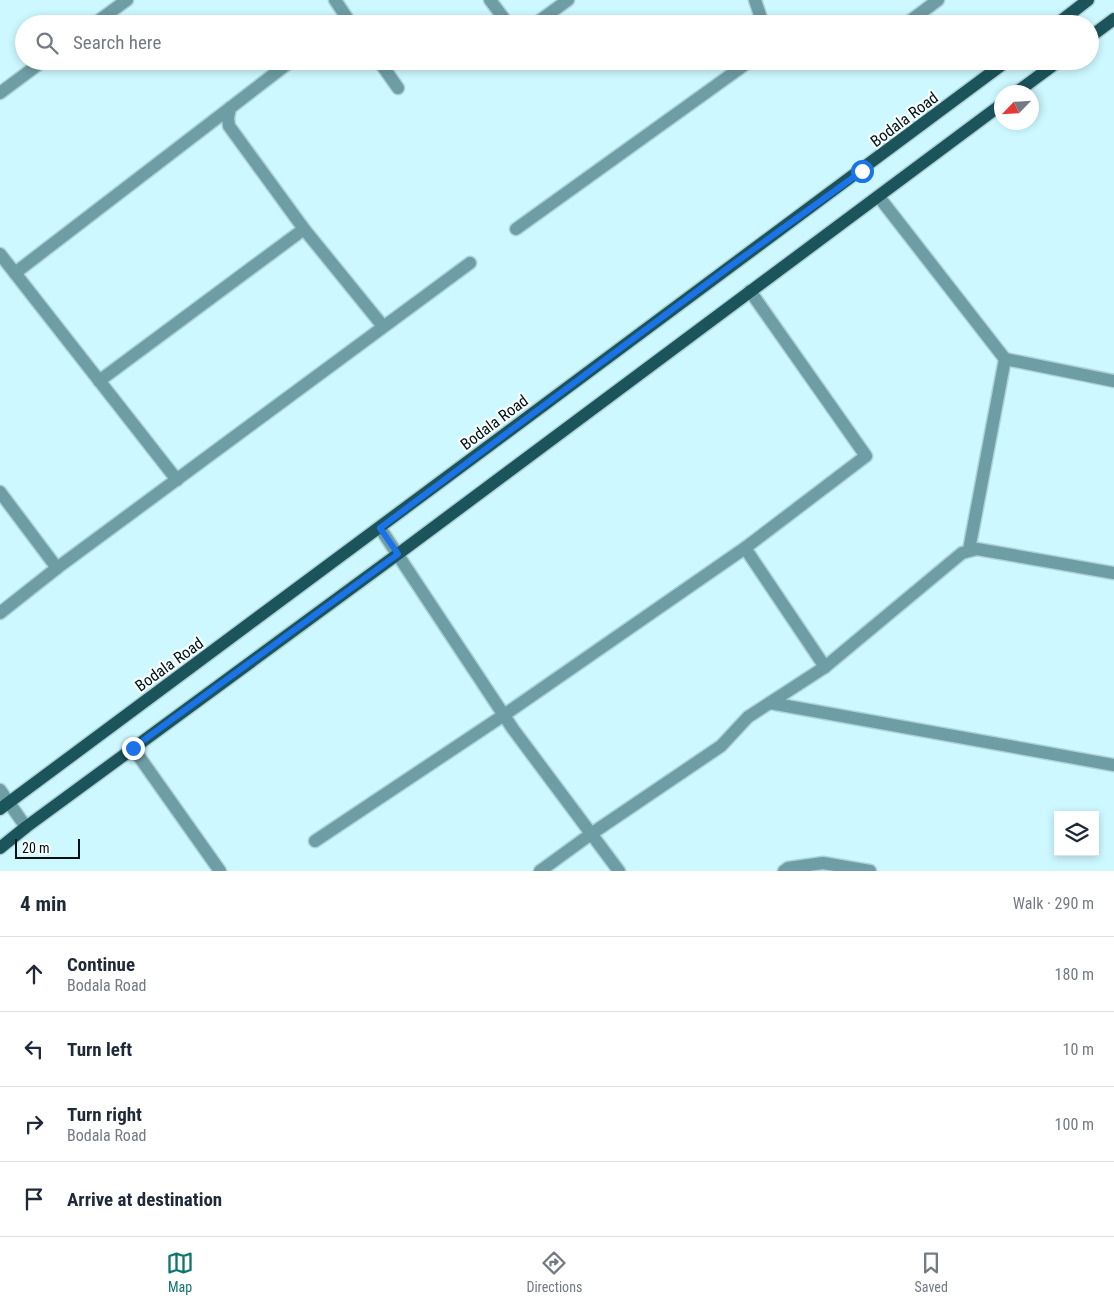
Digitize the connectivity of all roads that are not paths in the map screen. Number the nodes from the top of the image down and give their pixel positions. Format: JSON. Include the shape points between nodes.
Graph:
{"nodes":[{"id":1,"x":127,"y":0,"type":"edge"},
{"id":2,"x":335,"y":0,"type":"edge"},
{"id":3,"x":490,"y":0,"type":"edge"},
{"id":4,"x":568,"y":0,"type":"edge"},
{"id":5,"x":755,"y":0,"type":"edge"},
{"id":6,"x":938,"y":0,"type":"edge"},
{"id":7,"x":1088,"y":0,"type":"edge"},
{"id":8,"x":106,"y":15,"type":"edge"},
{"id":9,"x":343,"y":15,"type":"edge"},
{"id":10,"x":501,"y":15,"type":"edge"},
{"id":11,"x":547,"y":15,"type":"edge"},
{"id":12,"x":760,"y":15,"type":"edge"},
{"id":13,"x":918,"y":15,"type":"edge"},
{"id":14,"x":1069,"y":15,"type":"edge"},
{"id":15,"x":1114,"y":19,"type":"edge"},
{"id":16,"x":1099,"y":30,"type":"edge"},
{"id":17,"x":31,"y":70,"type":"edge"},
{"id":18,"x":279,"y":70,"type":"edge"},
{"id":19,"x":385,"y":70,"type":"edge"},
{"id":20,"x":737,"y":70,"type":"edge"},
{"id":21,"x":995,"y":70,"type":"edge"},
{"id":22,"x":1046,"y":70,"type":"edge"},
{"id":23,"x":1026,"y":85,"type":"edge"},
{"id":24,"x":398,"y":88,"type":"dead end"},
{"id":25,"x":0,"y":93,"type":"edge"},
{"id":26,"x":230,"y":108,"type":"junction"},
{"id":27,"x":994,"y":110,"type":"edge"},
{"id":28,"x":879,"y":197,"type":"junction"},
{"id":29,"x":304,"y":229,"type":"junction"},
{"id":30,"x":516,"y":229,"type":"dead end"},
{"id":31,"x":0,"y":254,"type":"edge"},
{"id":32,"x":470,"y":262,"type":"dead end"},
{"id":33,"x":15,"y":273,"type":"junction"},
{"id":34,"x":750,"y":291,"type":"junction"},
{"id":35,"x":382,"y":325,"type":"junction"},
{"id":36,"x":1005,"y":359,"type":"junction"},
{"id":37,"x":99,"y":381,"type":"junction"},
{"id":38,"x":1114,"y":381,"type":"edge"},
{"id":39,"x":177,"y":480,"type":"junction"},
{"id":40,"x":0,"y":492,"type":"edge"},
{"id":41,"x":380,"y":528,"type":"junction"},
{"id":42,"x":745,"y":548,"type":"junction"},
{"id":43,"x":969,"y":550,"type":"junction"},
{"id":44,"x":398,"y":554,"type":"junction"},
{"id":45,"x":57,"y":568,"type":"junction"},
{"id":46,"x":1114,"y":573,"type":"edge"},
{"id":47,"x":0,"y":613,"type":"edge"},
{"id":48,"x":825,"y":667,"type":"junction"},
{"id":49,"x":770,"y":703,"type":"junction"},
{"id":50,"x":504,"y":715,"type":"junction"},
{"id":51,"x":133,"y":748,"type":"junction"},
{"id":52,"x":1114,"y":765,"type":"edge"},
{"id":53,"x":0,"y":790,"type":"edge"},
{"id":54,"x":4,"y":806,"type":"edge"},
{"id":55,"x":26,"y":827,"type":"junction"},
{"id":56,"x":591,"y":834,"type":"junction"},
{"id":57,"x":315,"y":841,"type":"dead end"},
{"id":58,"x":0,"y":848,"type":"edge"},
{"id":59,"x":220,"y":871,"type":"edge"},
{"id":60,"x":540,"y":871,"type":"edge"},
{"id":61,"x":619,"y":871,"type":"edge"},
{"id":62,"x":784,"y":871,"type":"edge"},
{"id":63,"x":870,"y":871,"type":"edge"}],
"edges":[{"from":1,"to":8,"type":"street"},
{"from":2,"to":9,"type":"street"},
{"from":3,"to":10,"type":"street"},
{"from":4,"to":11,"type":"street"},
{"from":5,"to":12,"type":"street"},
{"from":6,"to":13,"type":"street"},
{"from":7,"to":14,"type":"main road"},
{"from":15,"to":16,"type":"main road"},
{"from":17,"to":25,"type":"street"},
{"from":18,"to":26,"type":"street"},
{"from":19,"to":24,"type":"street"},
{"from":20,"to":30,"type":"street"},
{"from":21,"to":41,"type":"main road","name":"Bodala Road"},
{"from":22,"to":23,"type":"main road"},
{"from":26,"to":29,"type":"street","via":[[228,118],[234,134]]},
{"from":26,"to":33,"type":"street"},
{"from":27,"to":28,"type":"main road"},
{"from":28,"to":34,"type":"main road"},
{"from":28,"to":36,"type":"street"},
{"from":29,"to":35,"type":"street"},
{"from":29,"to":37,"type":"street"},
{"from":31,"to":33,"type":"street"},
{"from":32,"to":35,"type":"street"},
{"from":33,"to":37,"type":"street"},
{"from":34,"to":42,"type":"street","via":[[866,456]]},
{"from":34,"to":44,"type":"main road"},
{"from":35,"to":39,"type":"street"},
{"from":36,"to":38,"type":"street"},
{"from":36,"to":43,"type":"street"},
{"from":37,"to":39,"type":"street"},
{"from":39,"to":45,"type":"street"},
{"from":40,"to":45,"type":"street"},
{"from":41,"to":44,"type":"street"},
{"from":41,"to":54,"type":"main road","name":"Bodala Road"},
{"from":42,"to":48,"type":"street"},
{"from":42,"to":50,"type":"street"},
{"from":43,"to":46,"type":"street"},
{"from":43,"to":48,"type":"street","via":[[954,558]]},
{"from":44,"to":50,"type":"street"},
{"from":44,"to":51,"type":"main road"},
{"from":45,"to":47,"type":"street"},
{"from":48,"to":49,"type":"street"},
{"from":49,"to":52,"type":"street"},
{"from":49,"to":56,"type":"street","via":[[748,717],[721,746]]},
{"from":50,"to":56,"type":"street"},
{"from":50,"to":57,"type":"street"},
{"from":51,"to":55,"type":"main road"},
{"from":51,"to":59,"type":"street"},
{"from":53,"to":54,"type":"street"},
{"from":54,"to":55,"type":"street"},
{"from":55,"to":58,"type":"main road"},
{"from":56,"to":60,"type":"street"},
{"from":56,"to":61,"type":"street"},
{"from":62,"to":63,"type":"street","via":[[823,863]]}]}
